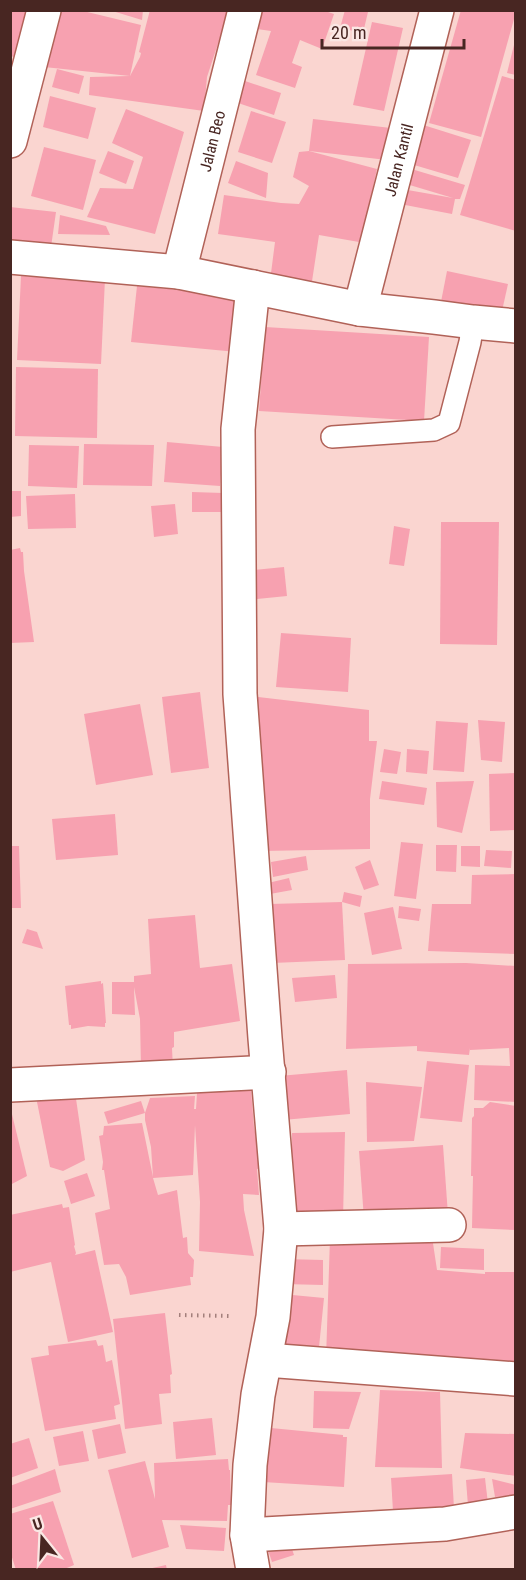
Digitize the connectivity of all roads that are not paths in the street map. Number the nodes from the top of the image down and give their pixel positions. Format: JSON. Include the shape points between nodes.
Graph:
{"nodes":[{"id":1,"x":44,"y":10,"type":"edge"},
{"id":2,"x":245,"y":10,"type":"edge"},
{"id":3,"x":437,"y":10,"type":"edge"},
{"id":4,"x":10,"y":141,"type":"edge"},
{"id":5,"x":10,"y":257,"type":"edge"},
{"id":6,"x":179,"y":272,"type":"junction"},
{"id":7,"x":253,"y":287,"type":"junction"},
{"id":8,"x":360,"y":309,"type":"junction"},
{"id":9,"x":473,"y":322,"type":"junction"},
{"id":10,"x":516,"y":326,"type":"edge"},
{"id":11,"x":332,"y":437,"type":"dead end"},
{"id":12,"x":269,"y":1072,"type":"junction"},
{"id":13,"x":10,"y":1085,"type":"edge"},
{"id":14,"x":449,"y":1225,"type":"dead end"},
{"id":15,"x":281,"y":1229,"type":"junction"},
{"id":16,"x":266,"y":1359,"type":"junction"},
{"id":17,"x":516,"y":1379,"type":"edge"},
{"id":18,"x":516,"y":1512,"type":"edge"},
{"id":19,"x":247,"y":1535,"type":"junction"},
{"id":20,"x":253,"y":1569,"type":"edge"}],
"edges":[{"from":1,"to":4,"type":"street"},
{"from":2,"to":6,"type":"street","name":"Jalan Beo"},
{"from":3,"to":8,"type":"street","name":"Jalan Kantil"},
{"from":5,"to":6,"type":"street"},
{"from":6,"to":7,"type":"street"},
{"from":7,"to":8,"type":"street"},
{"from":7,"to":12,"type":"street","via":[[238,429],[240,694]]},
{"from":8,"to":9,"type":"street"},
{"from":9,"to":10,"type":"street"},
{"from":9,"to":11,"type":"lane","via":[[449,423],[434,430]]},
{"from":12,"to":13,"type":"street"},
{"from":12,"to":15,"type":"street"},
{"from":14,"to":15,"type":"street"},
{"from":15,"to":16,"type":"street"},
{"from":16,"to":17,"type":"street"},
{"from":16,"to":19,"type":"street","via":[[250,1465]]},
{"from":18,"to":19,"type":"street","via":[[445,1524]]},
{"from":19,"to":20,"type":"street"}]}
